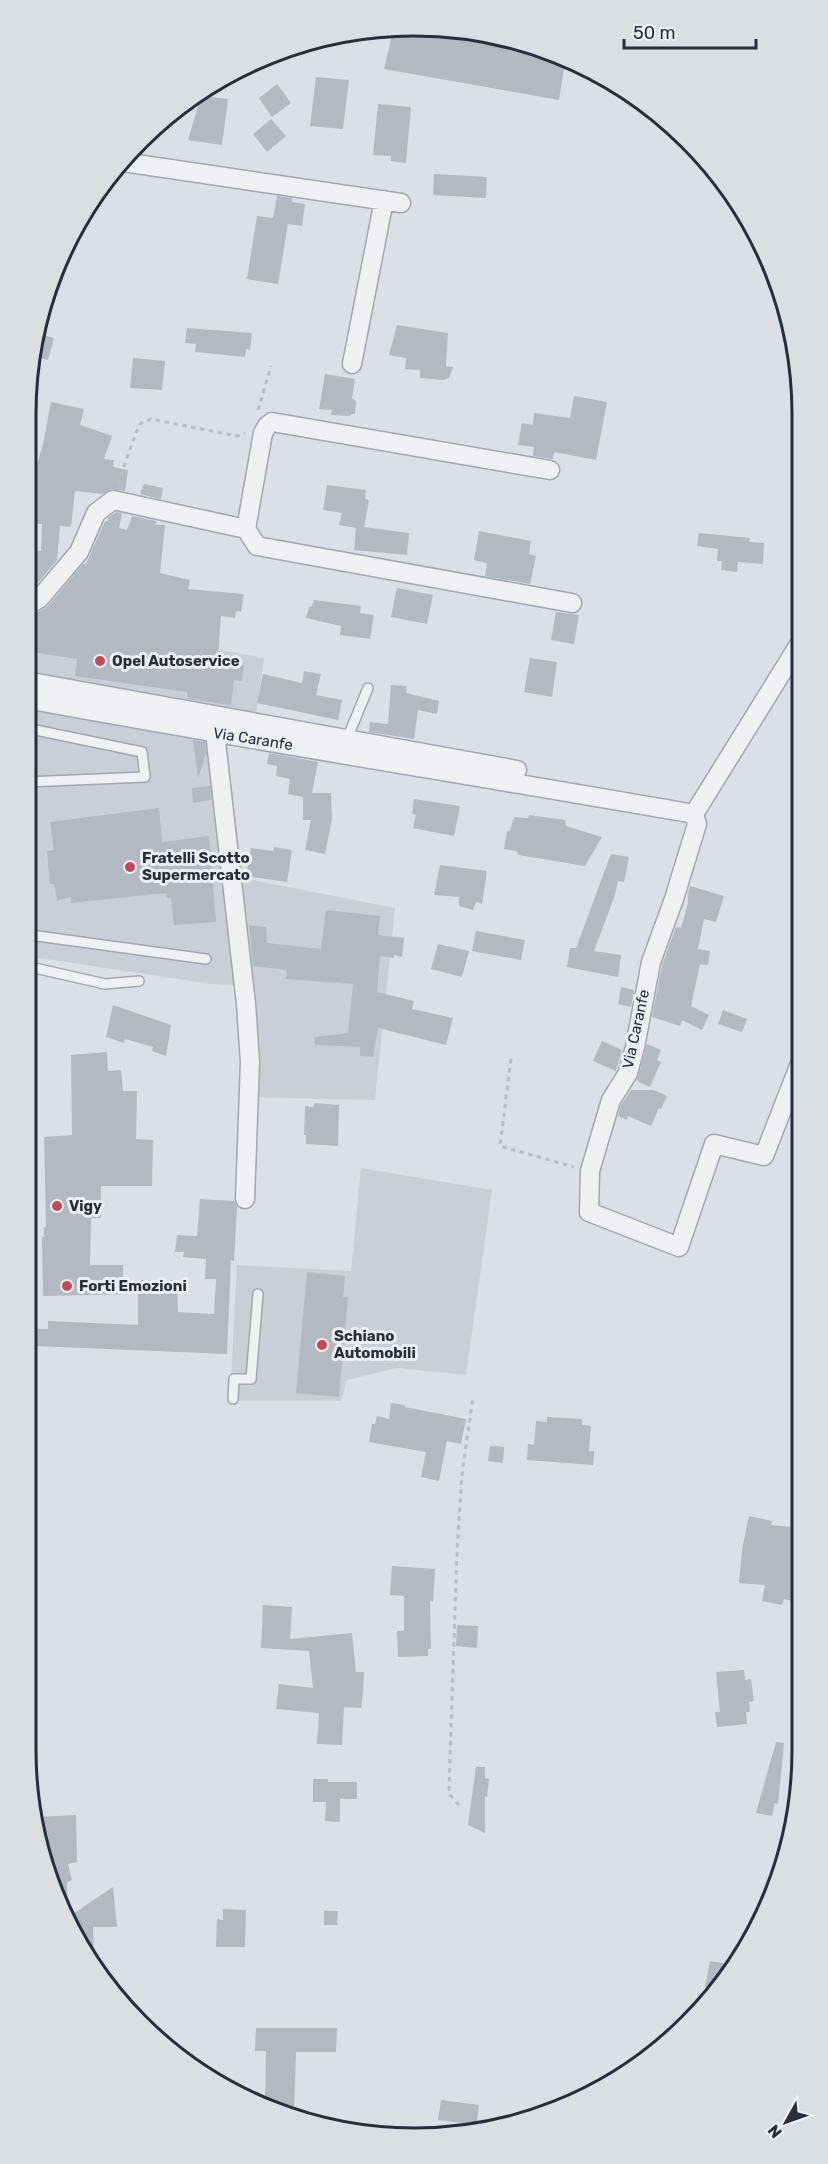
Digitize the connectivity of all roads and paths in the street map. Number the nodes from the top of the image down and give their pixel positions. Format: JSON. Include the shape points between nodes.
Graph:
{"nodes":[{"id":1,"x":132,"y":163,"type":"edge"},
{"id":2,"x":352,"y":364,"type":"dead end"},
{"id":3,"x":271,"y":366,"type":"dead end"},
{"id":4,"x":257,"y":416,"type":"dead end"},
{"id":5,"x":246,"y":433,"type":"dead end"},
{"id":6,"x":550,"y":470,"type":"dead end"},
{"id":7,"x":112,"y":500,"type":"junction"},
{"id":8,"x":246,"y":529,"type":"junction"},
{"id":9,"x":36,"y":601,"type":"edge"},
{"id":10,"x":572,"y":603,"type":"dead end"},
{"id":11,"x":792,"y":656,"type":"edge"},
{"id":12,"x":36,"y":683,"type":"edge"},
{"id":13,"x":368,"y":688,"type":"dead end"},
{"id":14,"x":36,"y":701,"type":"edge"},
{"id":15,"x":36,"y":730,"type":"edge"},
{"id":16,"x":215,"y":734,"type":"junction"},
{"id":17,"x":347,"y":739,"type":"junction"},
{"id":18,"x":36,"y":782,"type":"edge"},
{"id":19,"x":681,"y":800,"type":"dead end"},
{"id":20,"x":694,"y":814,"type":"junction"},
{"id":21,"x":36,"y":938,"type":"edge"},
{"id":22,"x":206,"y":959,"type":"dead end"},
{"id":23,"x":36,"y":968,"type":"edge"},
{"id":24,"x":139,"y":981,"type":"dead end"},
{"id":25,"x":511,"y":1059,"type":"dead end"},
{"id":26,"x":792,"y":1084,"type":"edge"},
{"id":27,"x":590,"y":1171,"type":"junction"},
{"id":28,"x":245,"y":1199,"type":"dead end"},
{"id":29,"x":258,"y":1294,"type":"dead end"},
{"id":30,"x":473,"y":1397,"type":"dead end"},
{"id":31,"x":233,"y":1399,"type":"dead end"},
{"id":32,"x":459,"y":1805,"type":"dead end"}],
"edges":[{"from":1,"to":2,"type":"street","via":[[393,201]]},
{"from":3,"to":4,"type":"path"},
{"from":5,"to":7,"type":"path","via":[[237,436],[151,418],[141,423]]},
{"from":6,"to":8,"type":"street","via":[[272,422],[262,433]]},
{"from":7,"to":8,"type":"street"},
{"from":7,"to":9,"type":"street","via":[[96,513],[79,552]]},
{"from":8,"to":10,"type":"street","via":[[257,546]]},
{"from":11,"to":20,"type":"street","name":"Via Caranfe"},
{"from":12,"to":17,"type":"street"},
{"from":13,"to":17,"type":"lane"},
{"from":14,"to":16,"type":"street","name":"Via Caranfe"},
{"from":15,"to":18,"type":"lane","via":[[142,752],[145,777]]},
{"from":16,"to":20,"type":"street","name":"Via Caranfe"},
{"from":16,"to":28,"type":"street","via":[[250,1062]]},
{"from":17,"to":19,"type":"street"},
{"from":20,"to":27,"type":"street","name":"Via Caranfe","via":[[697,824],[651,962],[628,1073],[611,1100]]},
{"from":21,"to":22,"type":"lane"},
{"from":23,"to":24,"type":"lane","via":[[105,984]]},
{"from":25,"to":27,"type":"path","via":[[500,1146]]},
{"from":26,"to":27,"type":"street","name":"Via Caranfe","via":[[764,1156],[714,1144],[679,1247],[589,1212]]},
{"from":29,"to":31,"type":"lane","via":[[251,1379],[234,1379]]},
{"from":30,"to":32,"type":"path","via":[[459,1518],[449,1789]]}]}
